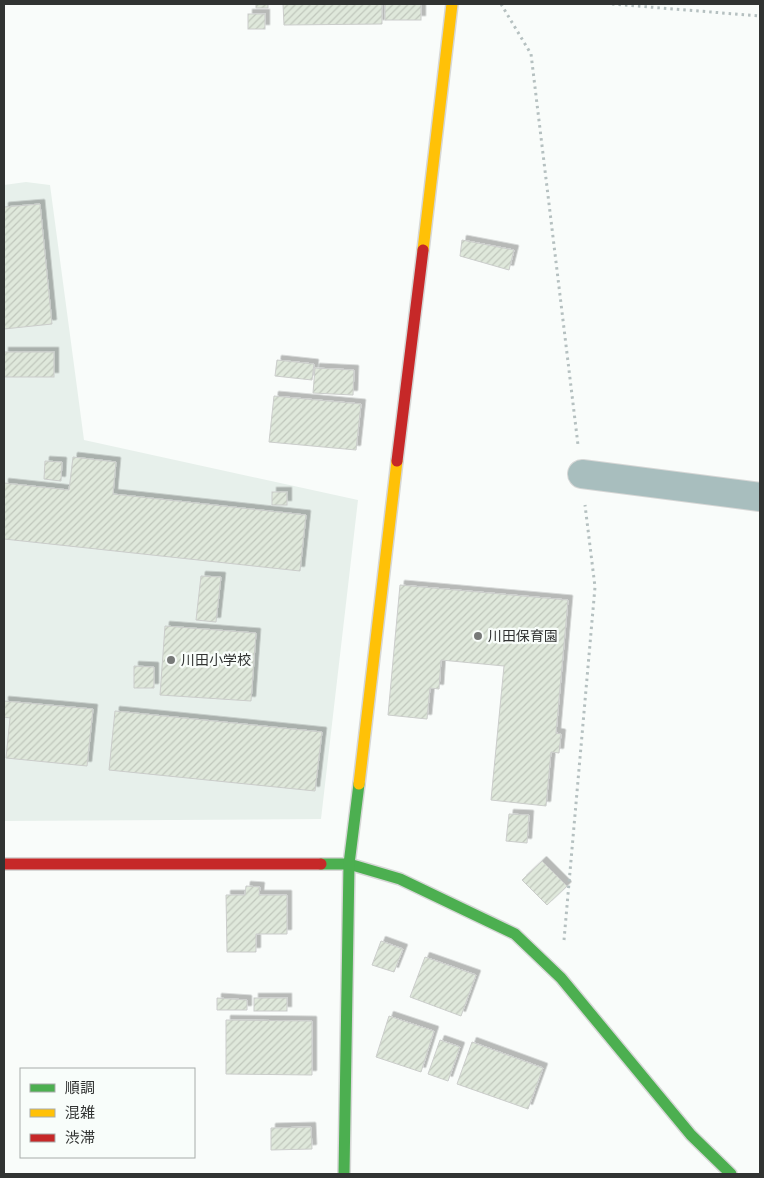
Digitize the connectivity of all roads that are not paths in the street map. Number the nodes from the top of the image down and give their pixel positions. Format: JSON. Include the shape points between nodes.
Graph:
{"nodes":[{"id":1,"x":452,"y":4,"type":"edge"},
{"id":2,"x":582,"y":474,"type":"dead end"},
{"id":3,"x":760,"y":496,"type":"edge"},
{"id":4,"x":4,"y":864,"type":"edge"},
{"id":5,"x":349,"y":864,"type":"junction"},
{"id":6,"x":344,"y":1174,"type":"edge"},
{"id":7,"x":731,"y":1174,"type":"edge"}],
"edges":[{"from":1,"to":5,"type":"street"},
{"from":2,"to":3,"type":"street"},
{"from":4,"to":5,"type":"street"},
{"from":5,"to":6,"type":"street"},
{"from":5,"to":7,"type":"street","via":[[400,879],[514,934],[561,978],[691,1135]]}]}
